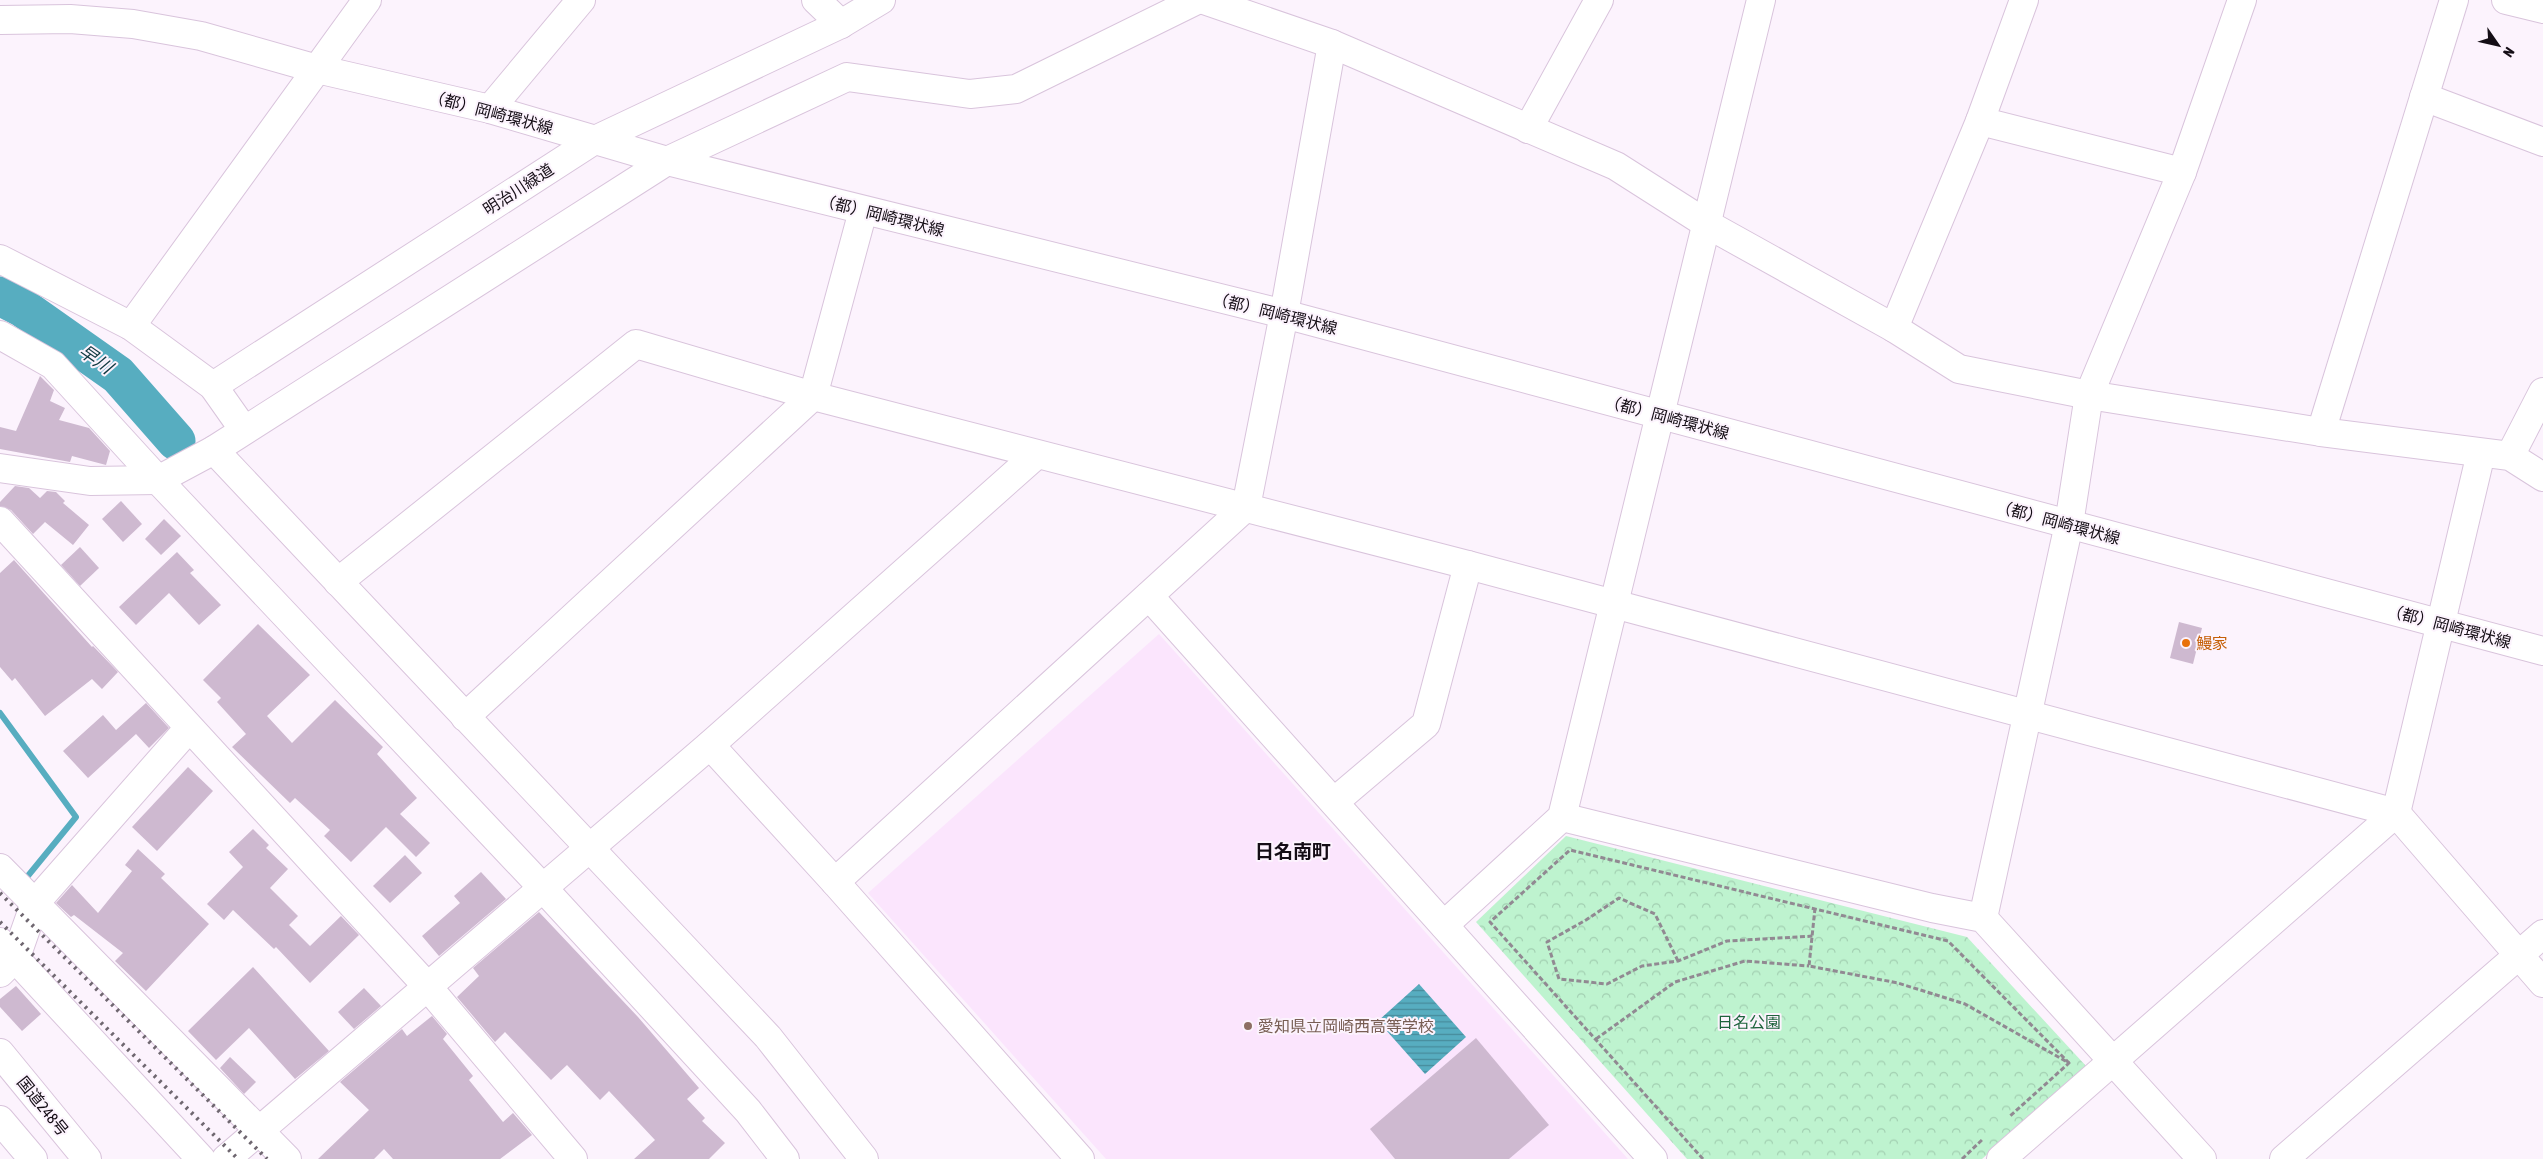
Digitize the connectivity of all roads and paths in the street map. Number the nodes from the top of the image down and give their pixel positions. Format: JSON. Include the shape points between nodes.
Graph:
{"nodes":[{"id":1,"x":367,"y":0,"type":"edge"},
{"id":2,"x":581,"y":0,"type":"edge"},
{"id":3,"x":816,"y":0,"type":"edge"},
{"id":4,"x":881,"y":0,"type":"edge"},
{"id":5,"x":1197,"y":0,"type":"edge"},
{"id":6,"x":1204,"y":0,"type":"edge"},
{"id":7,"x":1599,"y":0,"type":"edge"},
{"id":8,"x":1762,"y":0,"type":"edge"},
{"id":9,"x":2024,"y":0,"type":"edge"},
{"id":10,"x":2242,"y":0,"type":"edge"},
{"id":11,"x":2454,"y":0,"type":"edge"},
{"id":12,"x":2506,"y":0,"type":"edge"},
{"id":13,"x":2543,"y":8,"type":"edge"},
{"id":14,"x":0,"y":20,"type":"edge"},
{"id":15,"x":841,"y":24,"type":"junction"},
{"id":16,"x":1332,"y":44,"type":"junction"},
{"id":17,"x":317,"y":70,"type":"junction"},
{"id":18,"x":2424,"y":97,"type":"junction"},
{"id":19,"x":490,"y":109,"type":"junction"},
{"id":20,"x":1980,"y":121,"type":"junction"},
{"id":21,"x":1528,"y":129,"type":"junction"},
{"id":22,"x":593,"y":141,"type":"junction"},
{"id":23,"x":2543,"y":142,"type":"edge"},
{"id":24,"x":667,"y":161,"type":"junction"},
{"id":25,"x":2182,"y":172,"type":"junction"},
{"id":26,"x":863,"y":211,"type":"junction"},
{"id":27,"x":1707,"y":224,"type":"junction"},
{"id":28,"x":0,"y":259,"type":"edge"},
{"id":29,"x":1284,"y":314,"type":"junction"},
{"id":30,"x":131,"y":326,"type":"junction"},
{"id":31,"x":1894,"y":328,"type":"junction"},
{"id":32,"x":0,"y":335,"type":"edge"},
{"id":33,"x":213,"y":386,"type":"junction"},
{"id":34,"x":2543,"y":392,"type":"edge"},
{"id":35,"x":2089,"y":395,"type":"junction"},
{"id":36,"x":813,"y":396,"type":"junction"},
{"id":37,"x":1660,"y":415,"type":"junction"},
{"id":38,"x":244,"y":430,"type":"junction"},
{"id":39,"x":2321,"y":432,"type":"junction"},
{"id":40,"x":214,"y":450,"type":"junction"},
{"id":41,"x":2481,"y":453,"type":"junction"},
{"id":42,"x":1036,"y":454,"type":"junction"},
{"id":43,"x":2510,"y":456,"type":"junction"},
{"id":44,"x":0,"y":468,"type":"edge"},
{"id":45,"x":2543,"y":477,"type":"edge"},
{"id":46,"x":158,"y":480,"type":"junction"},
{"id":47,"x":1246,"y":508,"type":"junction"},
{"id":48,"x":0,"y":520,"type":"edge"},
{"id":49,"x":2069,"y":524,"type":"junction"},
{"id":50,"x":1468,"y":565,"type":"junction"},
{"id":51,"x":338,"y":582,"type":"junction"},
{"id":52,"x":1149,"y":596,"type":"junction"},
{"id":53,"x":1614,"y":604,"type":"junction"},
{"id":54,"x":2441,"y":624,"type":"junction"},
{"id":55,"x":2543,"y":651,"type":"edge"},
{"id":56,"x":2028,"y":715,"type":"junction"},
{"id":57,"x":465,"y":717,"type":"junction"},
{"id":58,"x":189,"y":728,"type":"junction"},
{"id":59,"x":710,"y":745,"type":"junction"},
{"id":60,"x":1334,"y":802,"type":"junction"},
{"id":61,"x":2396,"y":813,"type":"junction"},
{"id":62,"x":1562,"y":817,"type":"junction"},
{"id":63,"x":588,"y":848,"type":"junction"},
{"id":64,"x":0,"y":868,"type":"edge"},
{"id":65,"x":1818,"y":879,"type":"junction"},
{"id":66,"x":835,"y":882,"type":"junction"},
{"id":67,"x":542,"y":887,"type":"junction"},
{"id":68,"x":35,"y":903,"type":"junction"},
{"id":69,"x":1983,"y":918,"type":"junction"},
{"id":70,"x":1444,"y":925,"type":"junction"},
{"id":71,"x":2543,"y":934,"type":"edge"},
{"id":72,"x":1814,"y":936,"type":"dead end"},
{"id":73,"x":2519,"y":955,"type":"junction"},
{"id":74,"x":5,"y":957,"type":"edge"},
{"id":75,"x":1678,"y":961,"type":"junction"},
{"id":76,"x":1809,"y":966,"type":"junction"},
{"id":77,"x":2543,"y":983,"type":"edge"},
{"id":78,"x":428,"y":986,"type":"junction"},
{"id":79,"x":1596,"y":1039,"type":"junction"},
{"id":80,"x":0,"y":1053,"type":"edge"},
{"id":81,"x":2113,"y":1061,"type":"junction"},
{"id":82,"x":2069,"y":1063,"type":"junction"},
{"id":83,"x":0,"y":1120,"type":"edge"},
{"id":84,"x":2004,"y":1120,"type":"dead end"},
{"id":85,"x":259,"y":1131,"type":"junction"},
{"id":86,"x":1990,"y":1133,"type":"dead end"},
{"id":87,"x":33,"y":1159,"type":"edge"},
{"id":88,"x":87,"y":1159,"type":"edge"},
{"id":89,"x":201,"y":1159,"type":"edge"},
{"id":90,"x":226,"y":1159,"type":"edge"},
{"id":91,"x":287,"y":1159,"type":"edge"},
{"id":92,"x":573,"y":1159,"type":"edge"},
{"id":93,"x":785,"y":1159,"type":"edge"},
{"id":94,"x":864,"y":1159,"type":"edge"},
{"id":95,"x":1080,"y":1159,"type":"edge"},
{"id":96,"x":1654,"y":1159,"type":"edge"},
{"id":97,"x":1703,"y":1159,"type":"edge"},
{"id":98,"x":1962,"y":1159,"type":"edge"},
{"id":99,"x":2001,"y":1159,"type":"edge"},
{"id":100,"x":2202,"y":1159,"type":"edge"},
{"id":101,"x":2284,"y":1159,"type":"edge"}],
"edges":[{"from":1,"to":17,"type":"main road"},
{"from":2,"to":19,"type":"main road"},
{"from":3,"to":15,"type":"main road"},
{"from":4,"to":15,"type":"main road","name":"明治川緑道"},
{"from":5,"to":24,"type":"main road","via":[[1016,89],[970,94],[847,77]]},
{"from":6,"to":16,"type":"main road"},
{"from":7,"to":21,"type":"main road"},
{"from":8,"to":27,"type":"main road"},
{"from":9,"to":20,"type":"main road"},
{"from":10,"to":25,"type":"main road"},
{"from":11,"to":18,"type":"main road"},
{"from":12,"to":13,"type":"main road"},
{"from":14,"to":17,"type":"main road","name":"（都）岡崎環状線","via":[[70,19],[133,24],[201,36]]},
{"from":15,"to":22,"type":"main road","name":"明治川緑道"},
{"from":16,"to":21,"type":"main road"},
{"from":16,"to":29,"type":"main road"},
{"from":17,"to":19,"type":"main road","name":"（都）岡崎環状線"},
{"from":17,"to":30,"type":"main road"},
{"from":18,"to":23,"type":"main road"},
{"from":18,"to":39,"type":"main road"},
{"from":19,"to":22,"type":"main road","name":"（都）岡崎環状線"},
{"from":20,"to":25,"type":"main road"},
{"from":20,"to":31,"type":"main road"},
{"from":21,"to":27,"type":"main road","via":[[1616,166]]},
{"from":22,"to":24,"type":"main road","name":"（都）岡崎環状線"},
{"from":22,"to":33,"type":"main road","name":"明治川緑道"},
{"from":24,"to":26,"type":"main road","name":"（都）岡崎環状線"},
{"from":24,"to":38,"type":"main road"},
{"from":25,"to":35,"type":"main road"},
{"from":26,"to":29,"type":"main road","name":"（都）岡崎環状線"},
{"from":26,"to":36,"type":"main road"},
{"from":27,"to":31,"type":"main road"},
{"from":27,"to":37,"type":"main road"},
{"from":28,"to":30,"type":"main road"},
{"from":29,"to":37,"type":"main road","name":"（都）岡崎環状線"},
{"from":29,"to":47,"type":"main road"},
{"from":30,"to":33,"type":"main road"},
{"from":31,"to":35,"type":"main road","via":[[1959,369]]},
{"from":32,"to":46,"type":"main road","via":[[53,365]]},
{"from":33,"to":38,"type":"main road"},
{"from":34,"to":43,"type":"main road"},
{"from":35,"to":39,"type":"main road"},
{"from":35,"to":49,"type":"main road"},
{"from":36,"to":42,"type":"main road"},
{"from":36,"to":51,"type":"main road","via":[[636,344]]},
{"from":36,"to":57,"type":"main road"},
{"from":37,"to":49,"type":"main road","name":"（都）岡崎環状線"},
{"from":37,"to":53,"type":"main road"},
{"from":38,"to":40,"type":"main road"},
{"from":39,"to":41,"type":"main road"},
{"from":40,"to":46,"type":"main road"},
{"from":40,"to":51,"type":"main road"},
{"from":41,"to":43,"type":"main road"},
{"from":41,"to":54,"type":"main road"},
{"from":42,"to":47,"type":"main road"},
{"from":42,"to":59,"type":"main road"},
{"from":43,"to":45,"type":"main road"},
{"from":44,"to":46,"type":"main road","via":[[90,481]]},
{"from":46,"to":67,"type":"main road"},
{"from":47,"to":50,"type":"main road"},
{"from":47,"to":52,"type":"main road"},
{"from":48,"to":58,"type":"main road"},
{"from":49,"to":54,"type":"main road","name":"（都）岡崎環状線"},
{"from":49,"to":56,"type":"main road"},
{"from":50,"to":53,"type":"main road"},
{"from":50,"to":60,"type":"main road","via":[[1426,724]]},
{"from":51,"to":57,"type":"main road"},
{"from":52,"to":60,"type":"main road"},
{"from":52,"to":66,"type":"main road"},
{"from":53,"to":56,"type":"main road"},
{"from":53,"to":62,"type":"main road"},
{"from":54,"to":55,"type":"main road","name":"（都）岡崎環状線"},
{"from":54,"to":61,"type":"main road"},
{"from":56,"to":61,"type":"main road"},
{"from":56,"to":69,"type":"main road"},
{"from":57,"to":63,"type":"main road"},
{"from":58,"to":68,"type":"main road"},
{"from":58,"to":78,"type":"main road"},
{"from":59,"to":63,"type":"main road"},
{"from":59,"to":66,"type":"main road"},
{"from":60,"to":70,"type":"main road"},
{"from":61,"to":73,"type":"main road"},
{"from":61,"to":81,"type":"main road"},
{"from":62,"to":65,"type":"main road"},
{"from":62,"to":70,"type":"main road"},
{"from":63,"to":67,"type":"main road"},
{"from":63,"to":94,"type":"main road","via":[[768,1037]]},
{"from":64,"to":68,"type":"main road"},
{"from":65,"to":69,"type":"main road"},
{"from":65,"to":76,"type":"path"},
{"from":66,"to":95,"type":"main road"},
{"from":67,"to":78,"type":"main road"},
{"from":67,"to":93,"type":"main road","via":[[748,1111]]},
{"from":68,"to":74,"type":"main road"},
{"from":68,"to":85,"type":"main road"},
{"from":69,"to":81,"type":"main road"},
{"from":70,"to":96,"type":"main road"},
{"from":71,"to":73,"type":"main road"},
{"from":72,"to":75,"type":"path","via":[[1727,941]]},
{"from":73,"to":77,"type":"main road"},
{"from":73,"to":101,"type":"main road"},
{"from":74,"to":89,"type":"main road"},
{"from":75,"to":75,"type":"path","via":[[1642,966],[1607,984],[1559,979],[1547,942],[1619,898],[1655,914]]},
{"from":76,"to":79,"type":"path","via":[[1745,961],[1675,982]]},
{"from":76,"to":82,"type":"path","via":[[1898,983],[1965,1004]]},
{"from":78,"to":85,"type":"main road"},
{"from":78,"to":92,"type":"main road"},
{"from":79,"to":82,"type":"path","via":[[1490,922],[1570,850],[1948,941]]},
{"from":79,"to":97,"type":"path"},
{"from":80,"to":88,"type":"main road","name":"国道248号"},
{"from":81,"to":99,"type":"main road"},
{"from":81,"to":100,"type":"main road"},
{"from":82,"to":84,"type":"path"},
{"from":83,"to":87,"type":"main road"},
{"from":85,"to":90,"type":"main road"},
{"from":85,"to":91,"type":"main road"},
{"from":86,"to":98,"type":"path"}]}
